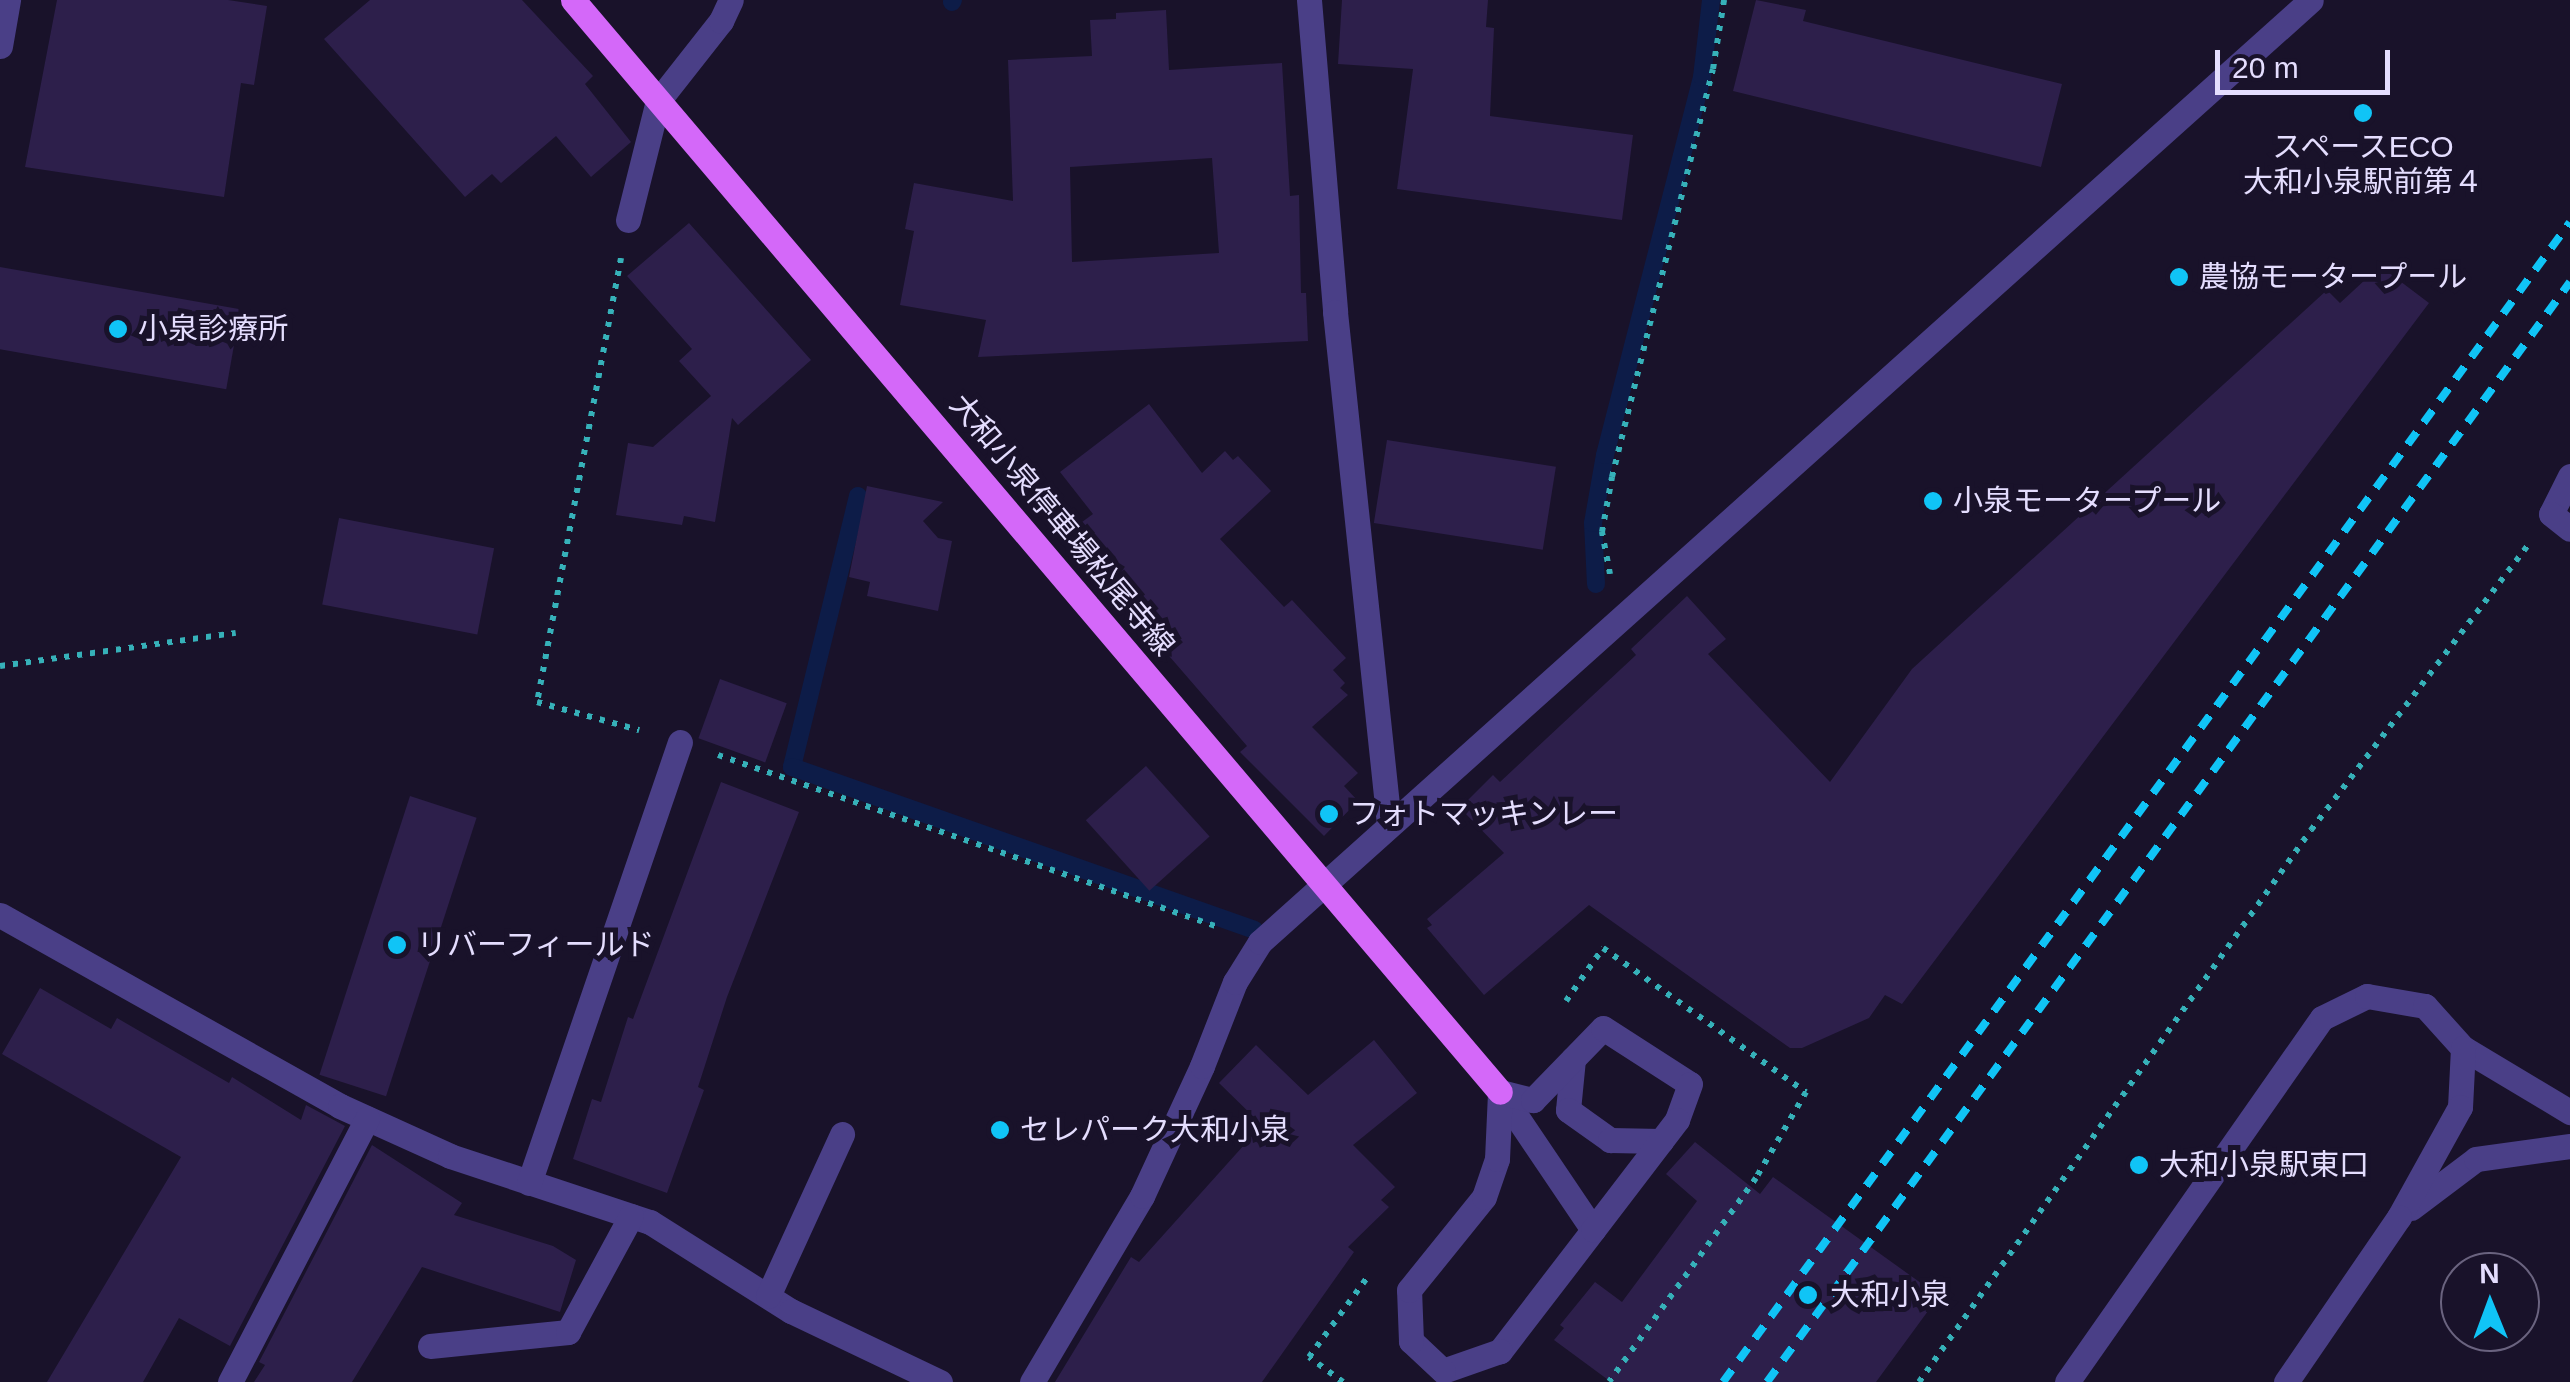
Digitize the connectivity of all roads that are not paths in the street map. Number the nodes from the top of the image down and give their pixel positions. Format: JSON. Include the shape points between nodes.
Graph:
{"nodes":[{"id":1,"x":8,"y":0,"type":"edge"},
{"id":2,"x":573,"y":0,"type":"edge"},
{"id":3,"x":730,"y":0,"type":"edge"},
{"id":4,"x":1309,"y":0,"type":"edge"},
{"id":5,"x":2311,"y":0,"type":"edge"},
{"id":6,"x":0,"y":46,"type":"edge"},
{"id":7,"x":658,"y":101,"type":"junction"},
{"id":8,"x":628,"y":220,"type":"road end"},
{"id":9,"x":2570,"y":476,"type":"edge"},
{"id":10,"x":2560,"y":521,"type":"edge"},
{"id":11,"x":680,"y":742,"type":"road end"},
{"id":12,"x":1389,"y":824,"type":"junction"},
{"id":13,"x":1326,"y":884,"type":"junction"},
{"id":14,"x":0,"y":915,"type":"edge"},
{"id":15,"x":2463,"y":1048,"type":"junction"},
{"id":16,"x":1573,"y":1059,"type":"junction"},
{"id":17,"x":1500,"y":1092,"type":"junction"},
{"id":18,"x":2570,"y":1112,"type":"edge"},
{"id":19,"x":367,"y":1119,"type":"junction"},
{"id":20,"x":842,"y":1134,"type":"dead end"},
{"id":21,"x":1661,"y":1142,"type":"junction"},
{"id":22,"x":2570,"y":1146,"type":"edge"},
{"id":23,"x":529,"y":1182,"type":"junction"},
{"id":24,"x":631,"y":1216,"type":"junction"},
{"id":25,"x":2399,"y":1216,"type":"junction"},
{"id":26,"x":1593,"y":1230,"type":"junction"},
{"id":27,"x":768,"y":1296,"type":"junction"},
{"id":28,"x":430,"y":1346,"type":"dead end"},
{"id":29,"x":230,"y":1382,"type":"edge"},
{"id":30,"x":940,"y":1382,"type":"edge"},
{"id":31,"x":1032,"y":1382,"type":"edge"},
{"id":32,"x":2067,"y":1382,"type":"edge"},
{"id":33,"x":2286,"y":1382,"type":"edge"}],
"edges":[{"from":1,"to":6,"type":"street"},
{"from":2,"to":7,"type":"main road","name":"大和小泉停車場松尾寺線"},
{"from":3,"to":7,"type":"street"},
{"from":4,"to":12,"type":"street","via":[[1338,351]]},
{"from":5,"to":12,"type":"street"},
{"from":7,"to":8,"type":"street"},
{"from":7,"to":13,"type":"main road","name":"大和小泉停車場松尾寺線"},
{"from":9,"to":10,"type":"street"},
{"from":11,"to":23,"type":"street"},
{"from":12,"to":13,"type":"street"},
{"from":13,"to":17,"type":"main road","name":"大和小泉停車場松尾寺線"},
{"from":13,"to":31,"type":"street","via":[[1260,942],[1235,982],[1142,1196]]},
{"from":14,"to":19,"type":"street"},
{"from":15,"to":18,"type":"street"},
{"from":15,"to":25,"type":"street","via":[[2460,1107]]},
{"from":15,"to":32,"type":"street","via":[[2425,1006],[2366,996],[2322,1018]]},
{"from":16,"to":17,"type":"street","via":[[1533,1100]]},
{"from":16,"to":21,"type":"street","via":[[1568,1110],[1610,1140]]},
{"from":16,"to":21,"type":"street","via":[[1603,1028],[1690,1084]]},
{"from":17,"to":26,"type":"street"},
{"from":17,"to":26,"type":"street","via":[[1496,1159],[1484,1197],[1408,1290],[1411,1341],[1443,1370],[1500,1351]]},
{"from":19,"to":23,"type":"street"},
{"from":19,"to":29,"type":"street"},
{"from":20,"to":27,"type":"street"},
{"from":21,"to":26,"type":"street"},
{"from":22,"to":25,"type":"street","via":[[2476,1159]]},
{"from":23,"to":24,"type":"street"},
{"from":24,"to":27,"type":"street"},
{"from":24,"to":28,"type":"street","via":[[568,1332]]},
{"from":25,"to":33,"type":"street"},
{"from":27,"to":30,"type":"street"}]}
